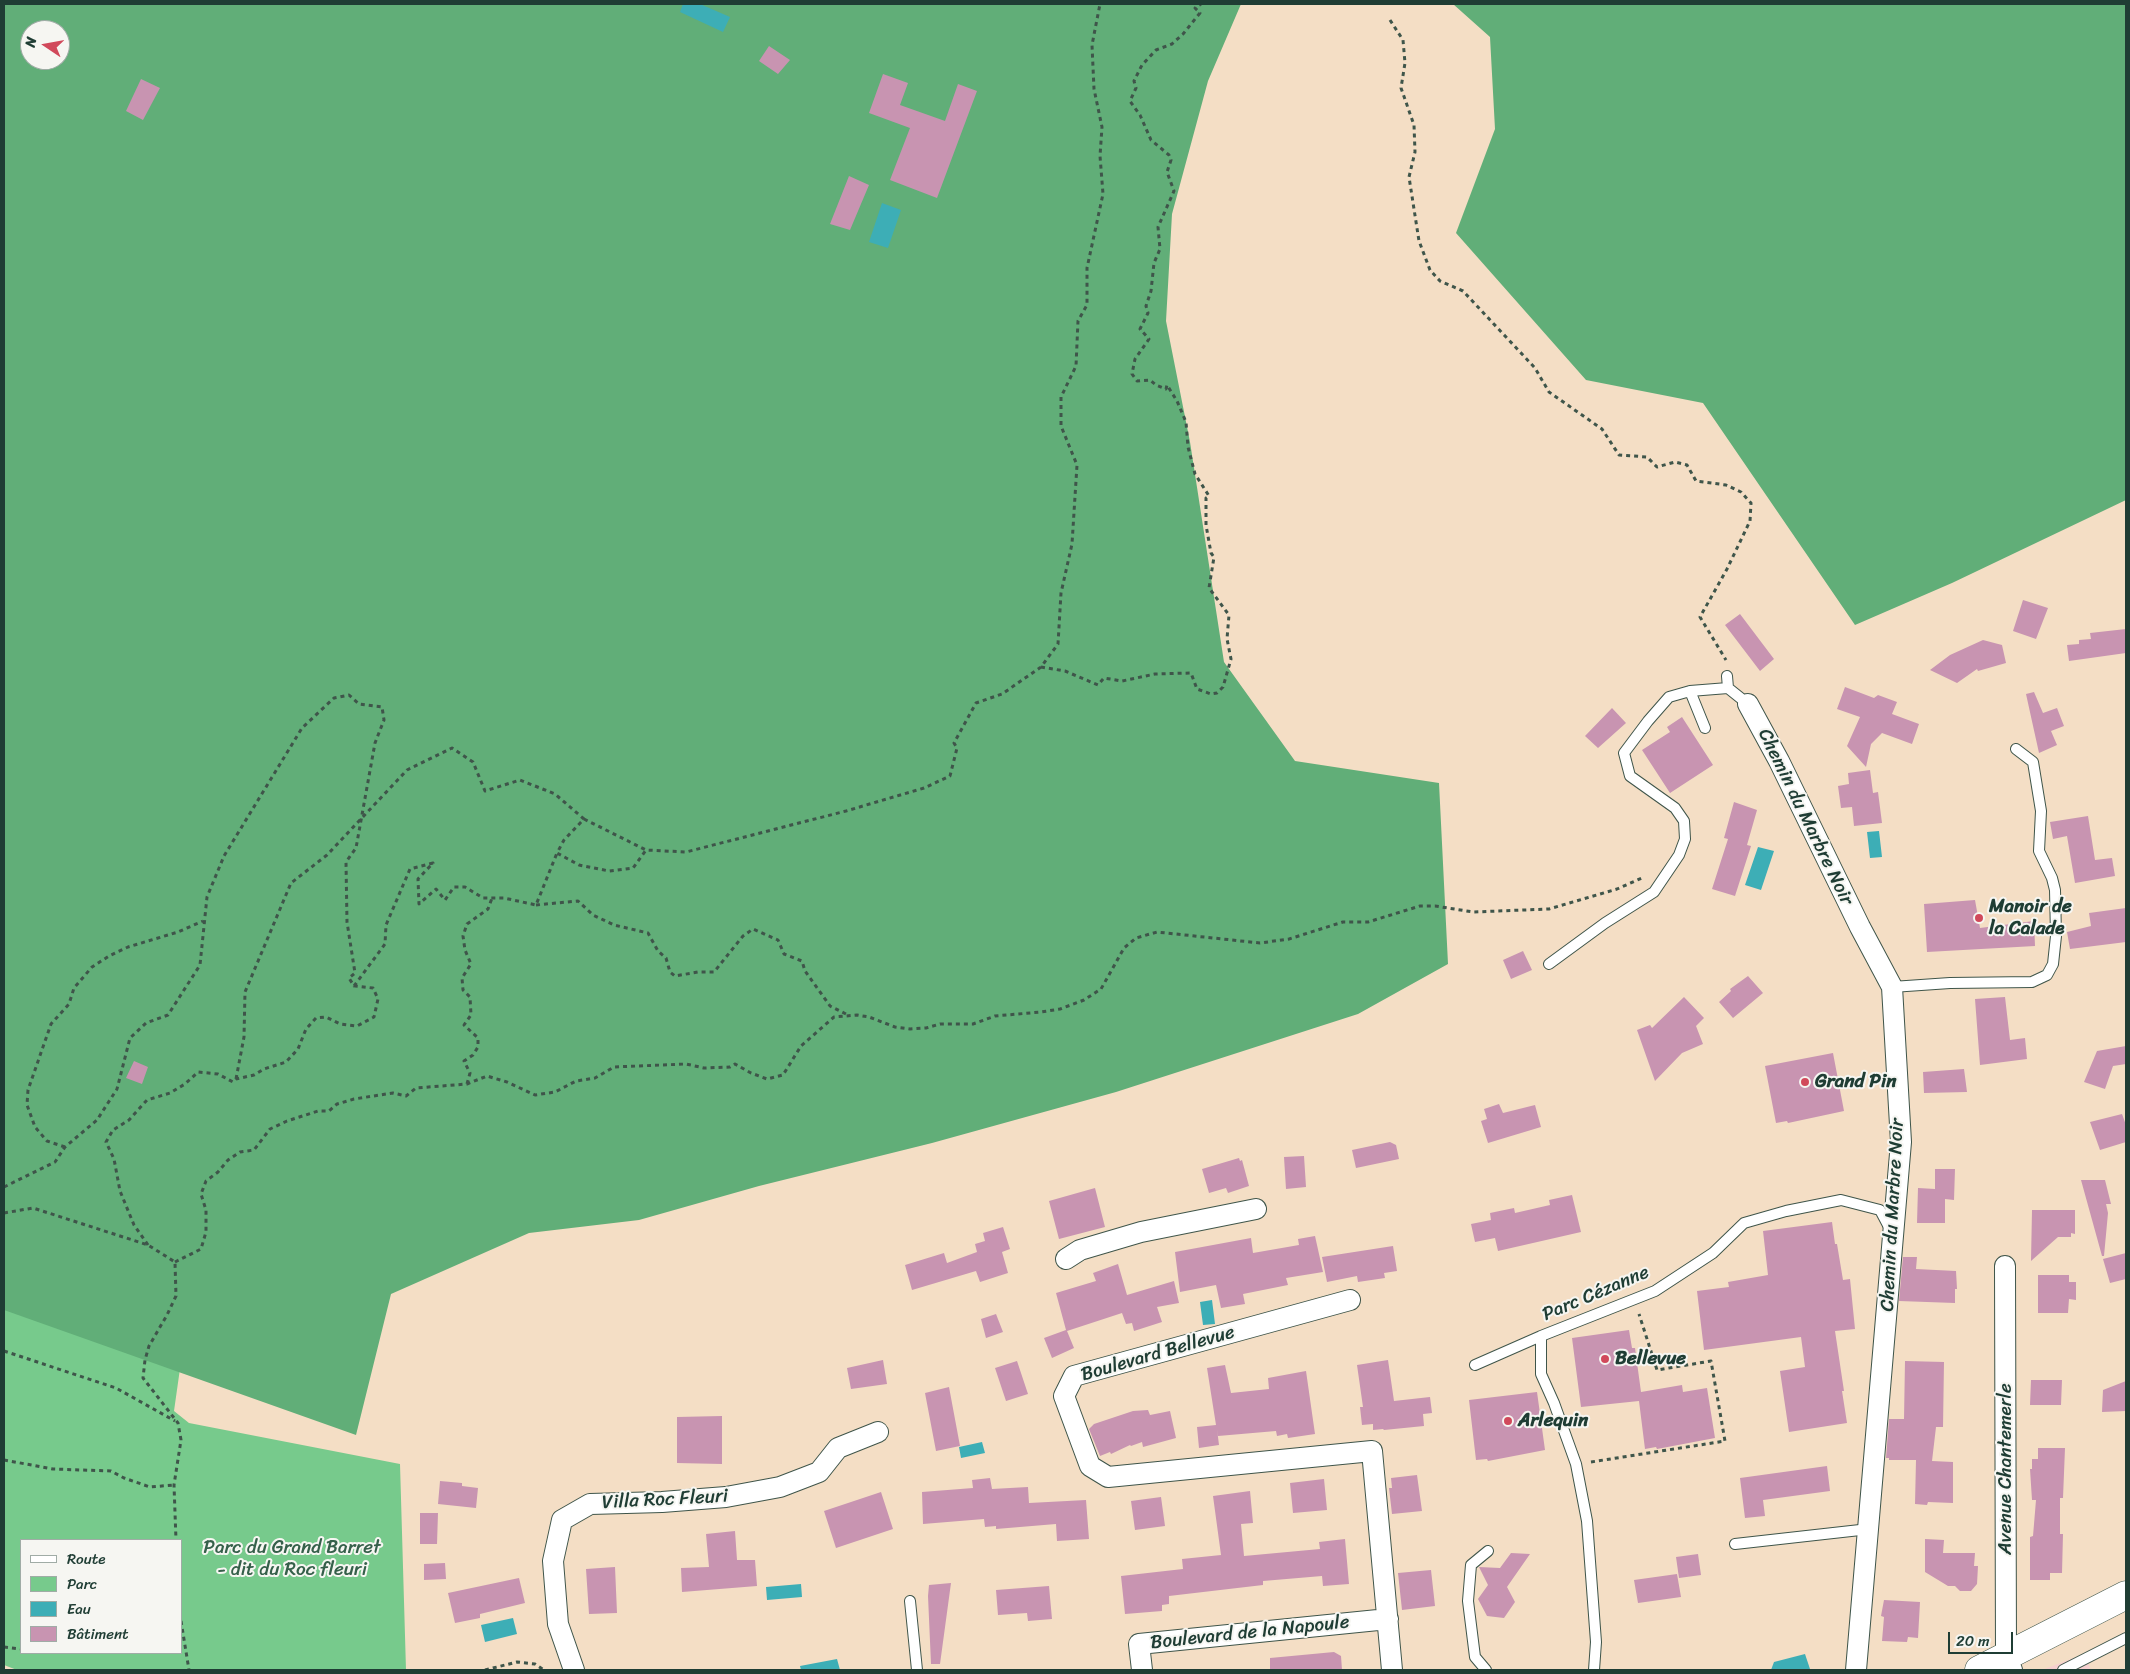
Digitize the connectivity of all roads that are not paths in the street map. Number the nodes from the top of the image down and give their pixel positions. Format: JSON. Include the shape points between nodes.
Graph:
{"nodes":[{"id":1,"x":1727,"y":676,"type":"dead end"},
{"id":2,"x":1728,"y":688,"type":"junction"},
{"id":3,"x":1690,"y":691,"type":"junction"},
{"id":4,"x":1748,"y":704,"type":"joint"},
{"id":5,"x":1705,"y":728,"type":"dead end"},
{"id":6,"x":2016,"y":749,"type":"dead end"},
{"id":7,"x":1548,"y":964,"type":"dead end"},
{"id":8,"x":1892,"y":987,"type":"junction"},
{"id":9,"x":1256,"y":1209,"type":"dead end"},
{"id":10,"x":1895,"y":1236,"type":"junction"},
{"id":11,"x":1066,"y":1259,"type":"dead end"},
{"id":12,"x":2005,"y":1266,"type":"dead end"},
{"id":13,"x":1350,"y":1300,"type":"dead end"},
{"id":14,"x":1541,"y":1336,"type":"junction"},
{"id":15,"x":1475,"y":1365,"type":"dead end"},
{"id":16,"x":878,"y":1432,"type":"dead end"},
{"id":17,"x":1869,"y":1529,"type":"junction"},
{"id":18,"x":1734,"y":1544,"type":"dead end"},
{"id":19,"x":1488,"y":1551,"type":"dead end"},
{"id":20,"x":2126,"y":1595,"type":"edge"},
{"id":21,"x":2126,"y":1600,"type":"edge"},
{"id":22,"x":910,"y":1601,"type":"dead end"},
{"id":23,"x":1388,"y":1619,"type":"junction"},
{"id":24,"x":2126,"y":1638,"type":"edge"},
{"id":25,"x":2011,"y":1665,"type":"edge"},
{"id":26,"x":574,"y":1670,"type":"edge"},
{"id":27,"x":917,"y":1670,"type":"edge"},
{"id":28,"x":1142,"y":1670,"type":"edge"},
{"id":29,"x":1392,"y":1670,"type":"edge"},
{"id":30,"x":1486,"y":1670,"type":"edge"},
{"id":31,"x":1594,"y":1670,"type":"edge"},
{"id":32,"x":1856,"y":1670,"type":"edge"},
{"id":33,"x":1979,"y":1670,"type":"edge"},
{"id":34,"x":2063,"y":1670,"type":"edge"}],
"edges":[{"from":1,"to":2,"type":"lane"},
{"from":2,"to":3,"type":"lane"},
{"from":2,"to":4,"type":"lane"},
{"from":3,"to":5,"type":"lane"},
{"from":3,"to":7,"type":"lane","via":[[1669,697],[1624,753],[1630,776],[1675,808],[1684,821],[1685,839],[1673,863],[1654,892]]},
{"from":4,"to":8,"type":"street","name":"Chemin du Marbre Noir"},
{"from":6,"to":8,"type":"lane","via":[[2033,762],[2041,811],[2039,851],[2056,890],[2053,964],[2047,975],[2032,982]]},
{"from":8,"to":10,"type":"street","name":"Chemin du Marbre Noir","via":[[1901,1142]]},
{"from":9,"to":11,"type":"street","via":[[1141,1232],[1080,1250]]},
{"from":10,"to":14,"type":"lane","name":"Parc Cézanne","via":[[1880,1210],[1841,1200],[1786,1211],[1744,1223],[1713,1253],[1655,1291]]},
{"from":10,"to":17,"type":"street","name":"Chemin du Marbre Noir"},
{"from":12,"to":25,"type":"street","name":"Avenue Chantemerle"},
{"from":13,"to":23,"type":"street","name":"Boulevard Bellevue","via":[[1074,1376],[1064,1396],[1090,1466],[1108,1477],[1372,1451]]},
{"from":14,"to":15,"type":"lane","name":"Parc Cézanne"},
{"from":14,"to":31,"type":"lane","name":"Parc Cézanne","via":[[1540,1374],[1576,1464],[1587,1521],[1596,1642]]},
{"from":16,"to":26,"type":"street","name":"Villa Roc Fleuri","via":[[838,1448],[819,1472],[780,1488],[726,1497],[590,1504],[562,1520],[553,1561],[558,1624]]},
{"from":17,"to":18,"type":"lane"},
{"from":17,"to":32,"type":"street","name":"Chemin du Marbre Noir"},
{"from":19,"to":30,"type":"lane","via":[[1471,1565],[1468,1600],[1475,1657]]},
{"from":20,"to":25,"type":"street"},
{"from":21,"to":25,"type":"street","via":[[2048,1653]]},
{"from":22,"to":27,"type":"lane"},
{"from":23,"to":28,"type":"street","name":"Boulevard de la Napoule","via":[[1139,1644]]},
{"from":23,"to":29,"type":"street"},
{"from":24,"to":34,"type":"lane"},
{"from":25,"to":33,"type":"street"}]}
